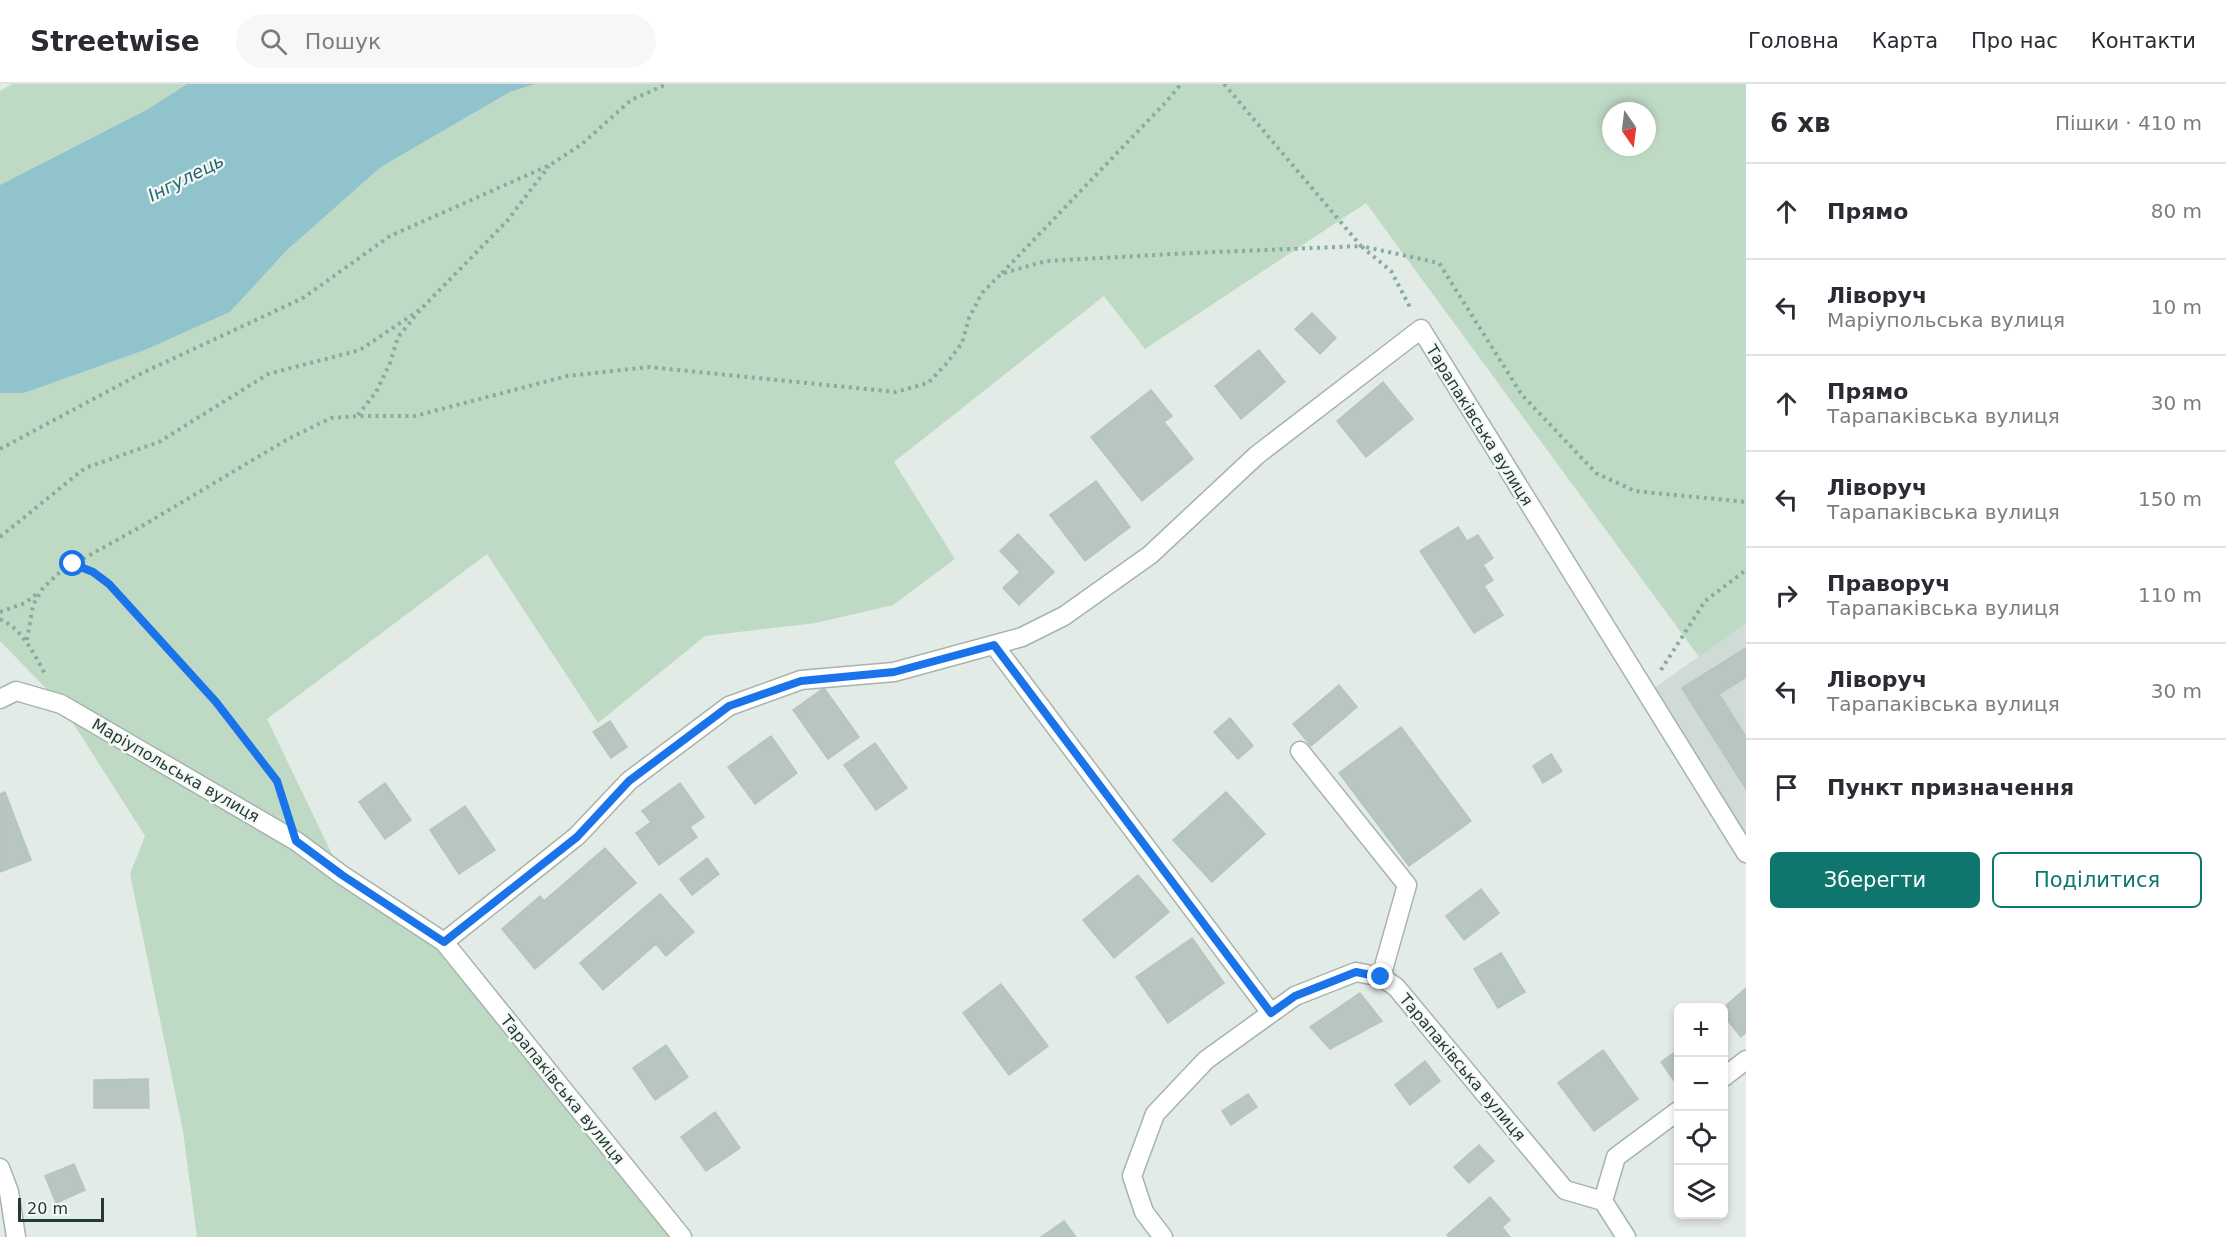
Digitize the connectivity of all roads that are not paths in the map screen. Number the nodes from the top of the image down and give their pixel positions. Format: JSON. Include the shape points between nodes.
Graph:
{"nodes":[{"id":1,"x":994,"y":645,"type":"junction"},
{"id":2,"x":0,"y":699,"type":"edge"},
{"id":3,"x":1300,"y":751,"type":"dead end"},
{"id":4,"x":1746,"y":853,"type":"edge"},
{"id":5,"x":342,"y":875,"type":"joint"},
{"id":6,"x":444,"y":942,"type":"junction"},
{"id":7,"x":1381,"y":977,"type":"junction"},
{"id":8,"x":1271,"y":1013,"type":"junction"},
{"id":9,"x":1746,"y":1060,"type":"edge"},
{"id":10,"x":1728,"y":1074,"type":"edge"},
{"id":11,"x":1674,"y":1114,"type":"edge"},
{"id":12,"x":0,"y":1168,"type":"edge"},
{"id":13,"x":1603,"y":1201,"type":"junction"},
{"id":14,"x":16,"y":1237,"type":"edge"},
{"id":15,"x":682,"y":1237,"type":"edge"},
{"id":16,"x":1163,"y":1237,"type":"edge"},
{"id":17,"x":1626,"y":1237,"type":"edge"}],
"edges":[{"from":1,"to":4,"type":"street","name":"Тарапаківська вулиця","via":[[1022,637],[1064,616],[1150,555],[1257,455],[1421,329]]},
{"from":1,"to":6,"type":"street","name":"Тарапаківська вулиця","via":[[894,672],[801,681],[729,706],[629,781],[577,837]]},
{"from":1,"to":8,"type":"street"},
{"from":2,"to":5,"type":"street","name":"Маріупольська вулиця","via":[[16,691],[61,704],[296,841]]},
{"from":3,"to":7,"type":"street","via":[[1407,885]]},
{"from":5,"to":6,"type":"street","name":"Тарапаківська вулиця"},
{"from":6,"to":15,"type":"street","name":"Тарапаківська вулиця"},
{"from":7,"to":8,"type":"street","via":[[1356,972],[1295,996]]},
{"from":7,"to":13,"type":"street","name":"Тарапаківська вулиця","via":[[1396,987],[1425,1020],[1565,1190]]},
{"from":8,"to":16,"type":"street","via":[[1206,1060],[1155,1114],[1131,1176],[1144,1212]]},
{"from":9,"to":10,"type":"street"},
{"from":11,"to":13,"type":"street","via":[[1616,1157]]},
{"from":12,"to":14,"type":"street","via":[[9,1192]]},
{"from":13,"to":17,"type":"street"}]}
